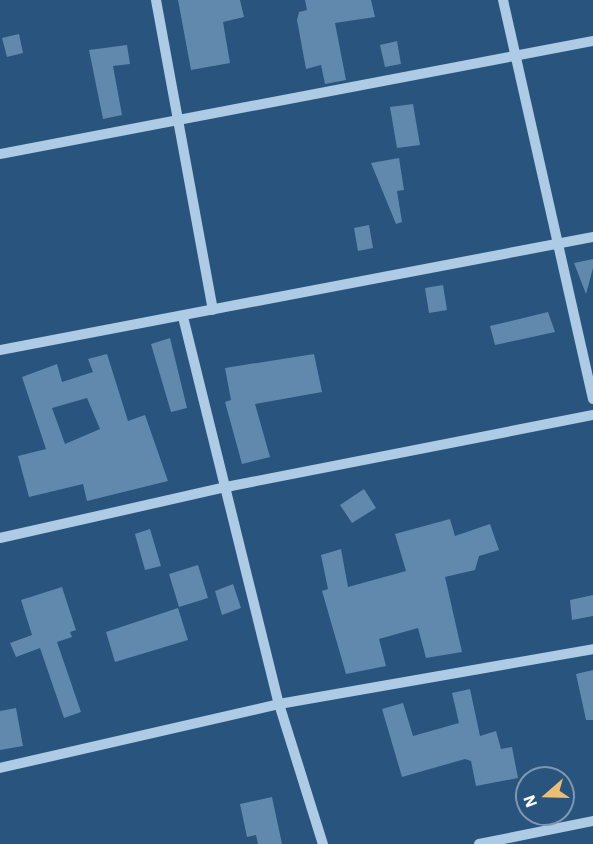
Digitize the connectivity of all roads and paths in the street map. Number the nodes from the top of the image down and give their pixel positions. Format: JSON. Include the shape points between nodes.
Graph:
{"nodes":[{"id":1,"x":156,"y":0,"type":"edge"},
{"id":2,"x":503,"y":0,"type":"edge"},
{"id":3,"x":593,"y":41,"type":"edge"},
{"id":4,"x":515,"y":55,"type":"junction"},
{"id":5,"x":179,"y":119,"type":"junction"},
{"id":6,"x":0,"y":154,"type":"edge"},
{"id":7,"x":593,"y":237,"type":"edge"},
{"id":8,"x":558,"y":243,"type":"junction"},
{"id":9,"x":213,"y":310,"type":"junction"},
{"id":10,"x":183,"y":317,"type":"junction"},
{"id":11,"x":0,"y":350,"type":"edge"},
{"id":12,"x":593,"y":399,"type":"edge"},
{"id":13,"x":593,"y":415,"type":"edge"},
{"id":14,"x":226,"y":487,"type":"junction"},
{"id":15,"x":0,"y":538,"type":"edge"},
{"id":16,"x":593,"y":649,"type":"edge"},
{"id":17,"x":279,"y":704,"type":"junction"},
{"id":18,"x":0,"y":768,"type":"edge"},
{"id":19,"x":593,"y":821,"type":"edge"},
{"id":20,"x":323,"y":844,"type":"edge"},
{"id":21,"x":479,"y":844,"type":"edge"}],
"edges":[{"from":1,"to":5,"type":"street"},
{"from":2,"to":4,"type":"street"},
{"from":3,"to":4,"type":"street"},
{"from":4,"to":5,"type":"street"},
{"from":4,"to":8,"type":"street"},
{"from":5,"to":6,"type":"street"},
{"from":5,"to":9,"type":"street"},
{"from":7,"to":8,"type":"street"},
{"from":8,"to":9,"type":"street"},
{"from":8,"to":12,"type":"street"},
{"from":9,"to":10,"type":"street"},
{"from":10,"to":11,"type":"street"},
{"from":10,"to":14,"type":"street"},
{"from":13,"to":14,"type":"street"},
{"from":14,"to":15,"type":"street"},
{"from":14,"to":17,"type":"street"},
{"from":16,"to":17,"type":"street"},
{"from":17,"to":18,"type":"street"},
{"from":17,"to":20,"type":"street"},
{"from":19,"to":21,"type":"street"}]}
